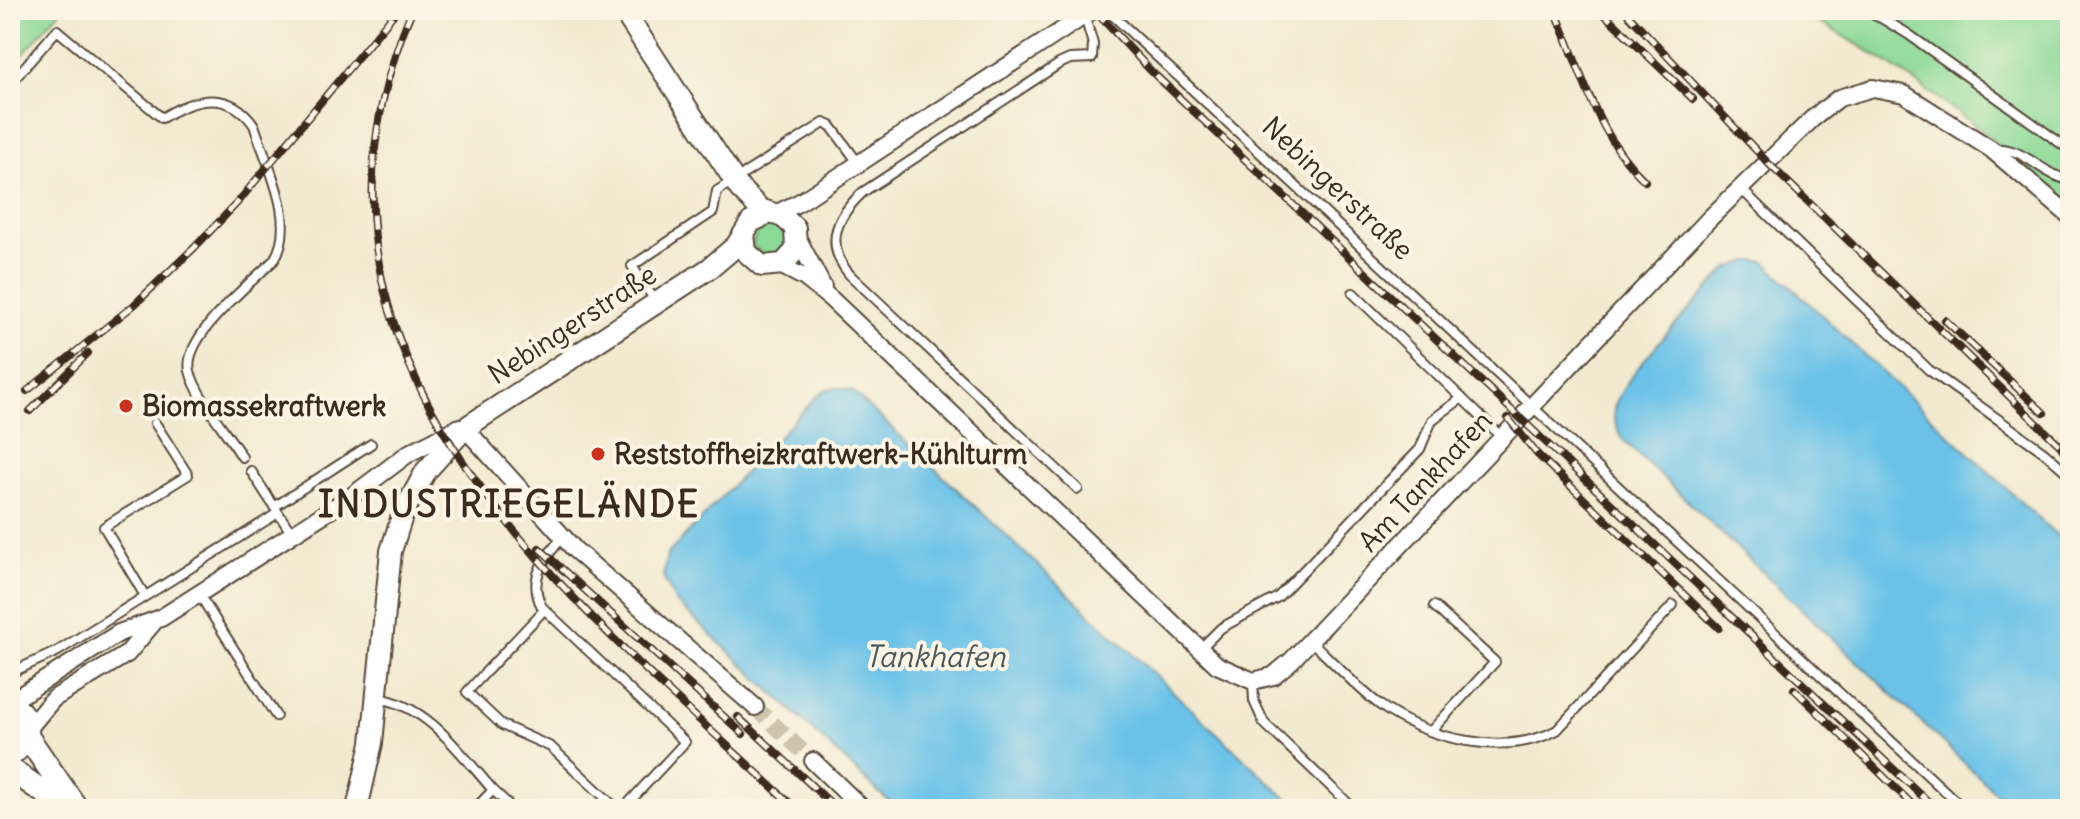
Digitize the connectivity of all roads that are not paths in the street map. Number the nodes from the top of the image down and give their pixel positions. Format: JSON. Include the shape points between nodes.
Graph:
{"nodes":[{"id":1,"x":1107,"y":10,"type":"edge"},
{"id":2,"x":1868,"y":10,"type":"edge"},
{"id":3,"x":629,"y":12,"type":"edge"},
{"id":4,"x":1089,"y":13,"type":"edge"},
{"id":5,"x":10,"y":84,"type":"edge"},
{"id":6,"x":1991,"y":149,"type":"junction"},
{"id":7,"x":2070,"y":150,"type":"edge"},
{"id":8,"x":859,"y":164,"type":"junction"},
{"id":9,"x":2070,"y":180,"type":"edge"},
{"id":10,"x":737,"y":184,"type":"junction"},
{"id":11,"x":1742,"y":190,"type":"junction"},
{"id":12,"x":800,"y":202,"type":"junction"},
{"id":13,"x":2070,"y":216,"type":"edge"},
{"id":14,"x":759,"y":221,"type":"junction"},
{"id":15,"x":796,"y":233,"type":"junction"},
{"id":16,"x":754,"y":261,"type":"junction"},
{"id":17,"x":780,"y":265,"type":"junction"},
{"id":18,"x":710,"y":268,"type":"junction"},
{"id":19,"x":1353,"y":293,"type":"dead end"},
{"id":20,"x":831,"y":299,"type":"junction"},
{"id":21,"x":656,"y":303,"type":"junction"},
{"id":22,"x":1462,"y":398,"type":"junction"},
{"id":23,"x":1531,"y":407,"type":"junction"},
{"id":24,"x":155,"y":423,"type":"dead end"},
{"id":25,"x":457,"y":435,"type":"junction"},
{"id":26,"x":1502,"y":437,"type":"junction"},
{"id":27,"x":371,"y":444,"type":"dead end"},
{"id":28,"x":242,"y":457,"type":"dead end"},
{"id":29,"x":251,"y":471,"type":"dead end"},
{"id":30,"x":2070,"y":475,"type":"edge"},
{"id":31,"x":1078,"y":489,"type":"dead end"},
{"id":32,"x":276,"y":510,"type":"junction"},
{"id":33,"x":292,"y":534,"type":"junction"},
{"id":34,"x":563,"y":537,"type":"junction"},
{"id":35,"x":198,"y":593,"type":"junction"},
{"id":36,"x":145,"y":596,"type":"junction"},
{"id":37,"x":1673,"y":605,"type":"dead end"},
{"id":38,"x":1434,"y":606,"type":"dead end"},
{"id":39,"x":544,"y":610,"type":"junction"},
{"id":40,"x":155,"y":621,"type":"junction"},
{"id":41,"x":1310,"y":641,"type":"junction"},
{"id":42,"x":1200,"y":649,"type":"junction"},
{"id":43,"x":10,"y":673,"type":"edge"},
{"id":44,"x":1253,"y":681,"type":"junction"},
{"id":45,"x":377,"y":698,"type":"junction"},
{"id":46,"x":10,"y":703,"type":"edge"},
{"id":47,"x":755,"y":707,"type":"tunnel mouth"},
{"id":48,"x":276,"y":716,"type":"dead end"},
{"id":49,"x":1431,"y":731,"type":"junction"},
{"id":50,"x":27,"y":732,"type":"junction"},
{"id":51,"x":10,"y":754,"type":"edge"},
{"id":52,"x":813,"y":761,"type":"tunnel mouth"},
{"id":53,"x":10,"y":769,"type":"edge"},
{"id":54,"x":493,"y":790,"type":"junction"},
{"id":55,"x":68,"y":809,"type":"edge"},
{"id":56,"x":77,"y":809,"type":"edge"},
{"id":57,"x":357,"y":809,"type":"edge"},
{"id":58,"x":475,"y":809,"type":"edge"},
{"id":59,"x":513,"y":809,"type":"edge"},
{"id":60,"x":620,"y":809,"type":"edge"},
{"id":61,"x":863,"y":809,"type":"edge"},
{"id":62,"x":1354,"y":809,"type":"edge"},
{"id":63,"x":1964,"y":809,"type":"edge"}],
"edges":[{"from":1,"to":23,"type":"lane","name":"Nebingerstraße"},
{"from":2,"to":7,"type":"lane"},
{"from":3,"to":10,"type":"street"},
{"from":4,"to":8,"type":"street"},
{"from":4,"to":31,"type":"lane","via":[[1092,58],[1059,64],[863,192],[845,209],[834,241],[850,275]]},
{"from":5,"to":28,"type":"lane","via":[[57,30],[162,118],[192,103],[219,100],[245,112],[254,125],[285,226],[282,247],[197,338],[189,356],[190,373]]},
{"from":6,"to":9,"type":"lane","via":[[2014,149]]},
{"from":6,"to":11,"type":"street","name":"Am Tankhafen","via":[[1904,94],[1864,89],[1823,109]]},
{"from":6,"to":13,"type":"street","name":"Am Tankhafen"},
{"from":8,"to":10,"type":"lane","via":[[824,123]]},
{"from":8,"to":12,"type":"street"},
{"from":10,"to":14,"type":"street"},
{"from":10,"to":21,"type":"lane","via":[[717,191],[713,212],[632,266]]},
{"from":11,"to":23,"type":"street","name":"Am Tankhafen"},
{"from":11,"to":30,"type":"lane","via":[[1929,370]]},
{"from":12,"to":14,"type":"street"},
{"from":12,"to":15,"type":"street","via":[[794,212]]},
{"from":14,"to":15,"type":"street","via":[[787,219]]},
{"from":14,"to":16,"type":"street","via":[[745,247]]},
{"from":14,"to":18,"type":"street","name":"Nebingerstraße"},
{"from":15,"to":17,"type":"street","via":[[792,257]]},
{"from":15,"to":20,"type":"street"},
{"from":16,"to":17,"type":"street"},
{"from":16,"to":18,"type":"street","name":"Nebingerstraße"},
{"from":17,"to":20,"type":"street"},
{"from":18,"to":21,"type":"street","name":"Nebingerstraße"},
{"from":19,"to":22,"type":"lane"},
{"from":20,"to":42,"type":"street"},
{"from":21,"to":25,"type":"street","name":"Nebingerstraße"},
{"from":22,"to":26,"type":"lane"},
{"from":22,"to":42,"type":"lane","via":[[1432,420],[1420,449],[1278,597],[1221,628]]},
{"from":23,"to":26,"type":"street","name":"Am Tankhafen"},
{"from":23,"to":63,"type":"lane","name":"Nebingerstraße"},
{"from":24,"to":36,"type":"lane","via":[[188,475],[104,527]]},
{"from":25,"to":33,"type":"street","name":"Nebingerstraße","via":[[453,428],[428,441]]},
{"from":25,"to":34,"type":"street"},
{"from":25,"to":45,"type":"street","via":[[413,491],[395,538]]},
{"from":26,"to":41,"type":"street","name":"Am Tankhafen"},
{"from":27,"to":32,"type":"lane"},
{"from":29,"to":32,"type":"lane"},
{"from":32,"to":33,"type":"lane"},
{"from":32,"to":36,"type":"lane"},
{"from":33,"to":35,"type":"street","name":"Nebingerstraße"},
{"from":34,"to":39,"type":"lane","via":[[536,577]]},
{"from":34,"to":47,"type":"street"},
{"from":35,"to":40,"type":"street","name":"Nebingerstraße"},
{"from":35,"to":48,"type":"lane"},
{"from":36,"to":43,"type":"lane","via":[[58,651]]},
{"from":37,"to":49,"type":"lane","via":[[1549,735],[1519,744]]},
{"from":38,"to":49,"type":"lane","via":[[1495,662]]},
{"from":39,"to":60,"type":"lane","via":[[685,742]]},
{"from":39,"to":60,"type":"lane","via":[[467,692],[502,725],[551,747]]},
{"from":40,"to":46,"type":"street","name":"Nebingerstraße","via":[[119,633]]},
{"from":40,"to":50,"type":"street","name":"Nebingerstraße","via":[[127,654],[53,699]]},
{"from":41,"to":44,"type":"street","name":"Am Tankhafen","via":[[1273,676]]},
{"from":41,"to":49,"type":"lane","via":[[1379,704]]},
{"from":42,"to":44,"type":"street","via":[[1234,676]]},
{"from":44,"to":62,"type":"lane","via":[[1254,701],[1264,723]]},
{"from":45,"to":54,"type":"lane","via":[[423,716]]},
{"from":45,"to":57,"type":"street"},
{"from":46,"to":50,"type":"main road","via":[[24,715]]},
{"from":50,"to":51,"type":"main road"},
{"from":50,"to":56,"type":"main road"},
{"from":52,"to":61,"type":"street"},
{"from":53,"to":55,"type":"main road"},
{"from":54,"to":58,"type":"lane"},
{"from":54,"to":59,"type":"lane"}]}
